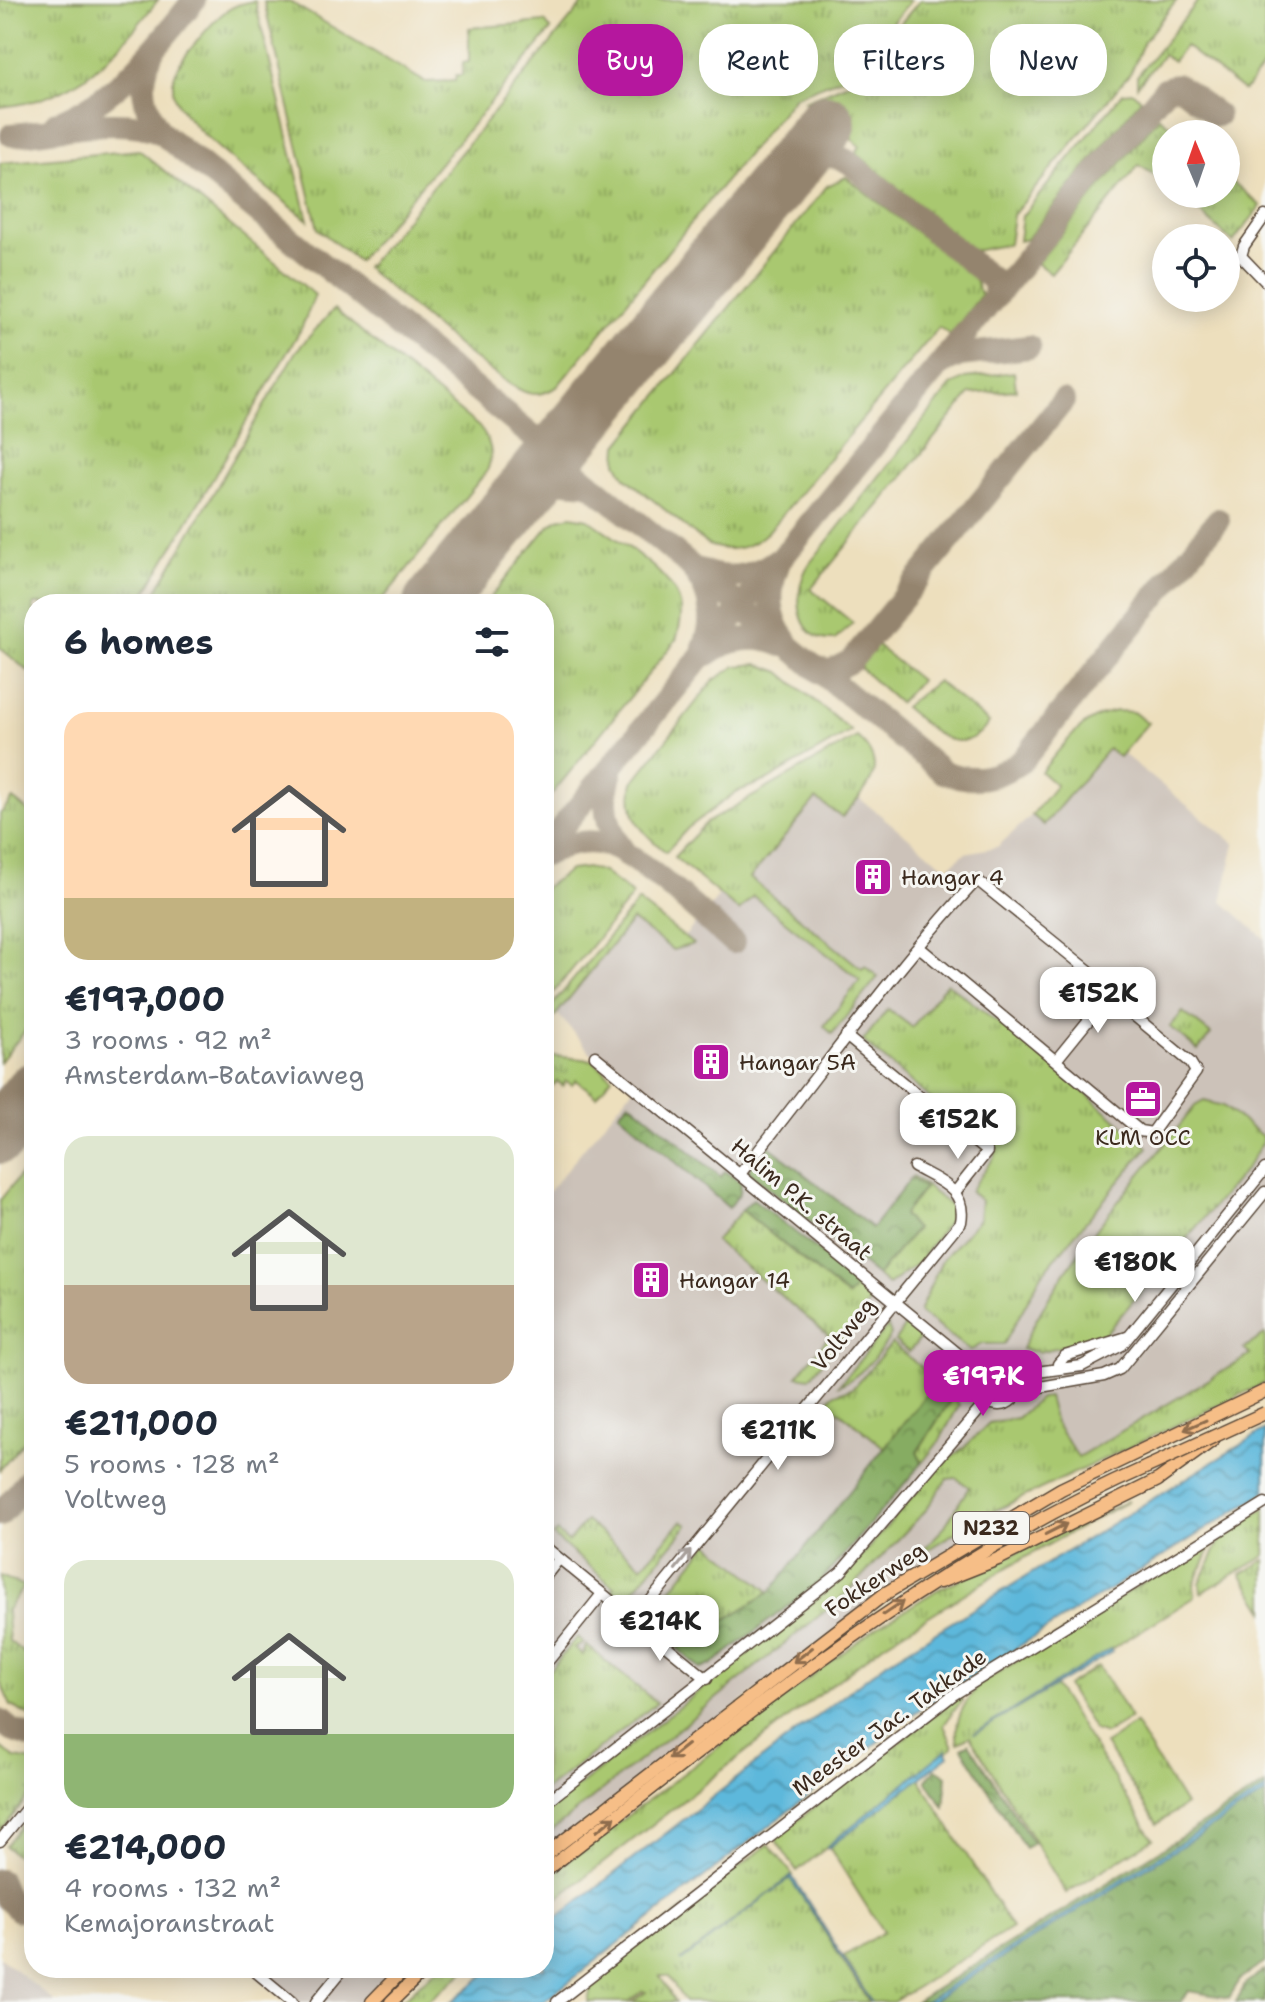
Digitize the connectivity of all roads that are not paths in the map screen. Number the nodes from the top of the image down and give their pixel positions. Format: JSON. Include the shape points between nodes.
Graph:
{"nodes":[{"id":1,"x":1265,"y":216,"type":"edge"},
{"id":2,"x":1265,"y":281,"type":"edge"},
{"id":3,"x":919,"y":947,"type":"junction"},
{"id":4,"x":1113,"y":990,"type":"junction"},
{"id":5,"x":846,"y":1036,"type":"junction"},
{"id":6,"x":595,"y":1056,"type":"dead end"},
{"id":7,"x":1057,"y":1059,"type":"junction"},
{"id":8,"x":914,"y":1167,"type":"dead end"},
{"id":9,"x":1265,"y":1169,"type":"edge"},
{"id":10,"x":740,"y":1174,"type":"junction"},
{"id":11,"x":956,"y":1191,"type":"junction"},
{"id":12,"x":1265,"y":1192,"type":"edge"},
{"id":13,"x":895,"y":1302,"type":"junction"},
{"id":14,"x":1129,"y":1337,"type":"junction"},
{"id":15,"x":1054,"y":1368,"type":"junction"},
{"id":16,"x":983,"y":1374,"type":"junction"},
{"id":17,"x":1014,"y":1375,"type":"junction"},
{"id":18,"x":1017,"y":1391,"type":"junction"},
{"id":19,"x":1265,"y":1391,"type":"edge"},
{"id":20,"x":987,"y":1401,"type":"junction"},
{"id":21,"x":1265,"y":1406,"type":"edge"},
{"id":22,"x":1265,"y":1413,"type":"edge"},
{"id":23,"x":1265,"y":1503,"type":"edge"},
{"id":24,"x":554,"y":1555,"type":"edge"},
{"id":25,"x":559,"y":1559,"type":"junction"},
{"id":26,"x":554,"y":1565,"type":"edge"},
{"id":27,"x":925,"y":1586,"type":"junction"},
{"id":28,"x":602,"y":1594,"type":"junction"},
{"id":29,"x":634,"y":1621,"type":"junction"},
{"id":30,"x":554,"y":1654,"type":"edge"},
{"id":31,"x":707,"y":1679,"type":"junction"},
{"id":32,"x":554,"y":1796,"type":"edge"},
{"id":33,"x":24,"y":1811,"type":"edge"},
{"id":34,"x":0,"y":1841,"type":"edge"},
{"id":35,"x":554,"y":1848,"type":"edge"},
{"id":36,"x":554,"y":1864,"type":"edge"},
{"id":37,"x":263,"y":1978,"type":"edge"},
{"id":38,"x":336,"y":1978,"type":"edge"},
{"id":39,"x":395,"y":1978,"type":"edge"},
{"id":40,"x":416,"y":1978,"type":"edge"},
{"id":41,"x":292,"y":2002,"type":"edge"},
{"id":42,"x":316,"y":2002,"type":"edge"},
{"id":43,"x":372,"y":2002,"type":"edge"},
{"id":44,"x":391,"y":2002,"type":"edge"},
{"id":45,"x":557,"y":2002,"type":"edge"}],
"edges":[{"from":1,"to":2,"type":"street","via":[[1241,256]]},
{"from":3,"to":4,"type":"street","via":[[977,880]]},
{"from":3,"to":5,"type":"street"},
{"from":3,"to":7,"type":"street"},
{"from":4,"to":7,"type":"street"},
{"from":4,"to":7,"type":"street","via":[[1114,999],[1196,1072],[1152,1133],[1140,1131]]},
{"from":5,"to":10,"type":"street"},
{"from":5,"to":11,"type":"street","via":[[987,1152]]},
{"from":6,"to":10,"type":"street","name":"Halim P.K. straat"},
{"from":8,"to":11,"type":"street"},
{"from":9,"to":14,"type":"street"},
{"from":10,"to":13,"type":"street","name":"Halim P.K. straat"},
{"from":11,"to":13,"type":"street","name":"Voltweg","via":[[964,1207],[961,1222]]},
{"from":12,"to":18,"type":"street","via":[[1120,1369]]},
{"from":13,"to":16,"type":"street","name":"Halim P.K. straat"},
{"from":29,"to":13,"type":"street","name":"Voltweg","one_way":true},
{"from":14,"to":15,"type":"street","via":[[1065,1356]]},
{"from":14,"to":15,"type":"street","via":[[1102,1358]]},
{"from":15,"to":17,"type":"street"},
{"from":16,"to":17,"type":"street","via":[[1002,1367]]},
{"from":16,"to":20,"type":"street","via":[[980,1388]]},
{"from":17,"to":18,"type":"street"},
{"from":18,"to":20,"type":"street","via":[[1007,1403]]},
{"from":19,"to":35,"type":"main road","name":"Fokkerweg","number":"N232","one_way":true,"via":[[1111,1463],[909,1579],[839,1627]]},
{"from":20,"to":31,"type":"street","via":[[841,1572]]},
{"from":27,"to":21,"type":"main road","number":"N232","one_way":true,"via":[[961,1576],[1158,1480]]},
{"from":22,"to":27,"type":"main road","name":"Fokkerweg","number":"N232","bridge":true,"via":[[1050,1514]]},
{"from":23,"to":45,"type":"street","name":"Meester Jac. Takkade","via":[[944,1701]]},
{"from":24,"to":25,"type":"street"},
{"from":25,"to":26,"type":"street"},
{"from":25,"to":28,"type":"street"},
{"from":36,"to":27,"type":"main road","name":"Fokkerweg","number":"N232","one_way":true},
{"from":28,"to":29,"type":"street"},
{"from":28,"to":30,"type":"street"},
{"from":29,"to":31,"type":"street"},
{"from":31,"to":32,"type":"street"},
{"from":33,"to":34,"type":"street"},
{"from":37,"to":41,"type":"street"},
{"from":38,"to":42,"type":"street"},
{"from":39,"to":43,"type":"main road"},
{"from":40,"to":44,"type":"main road"}]}
